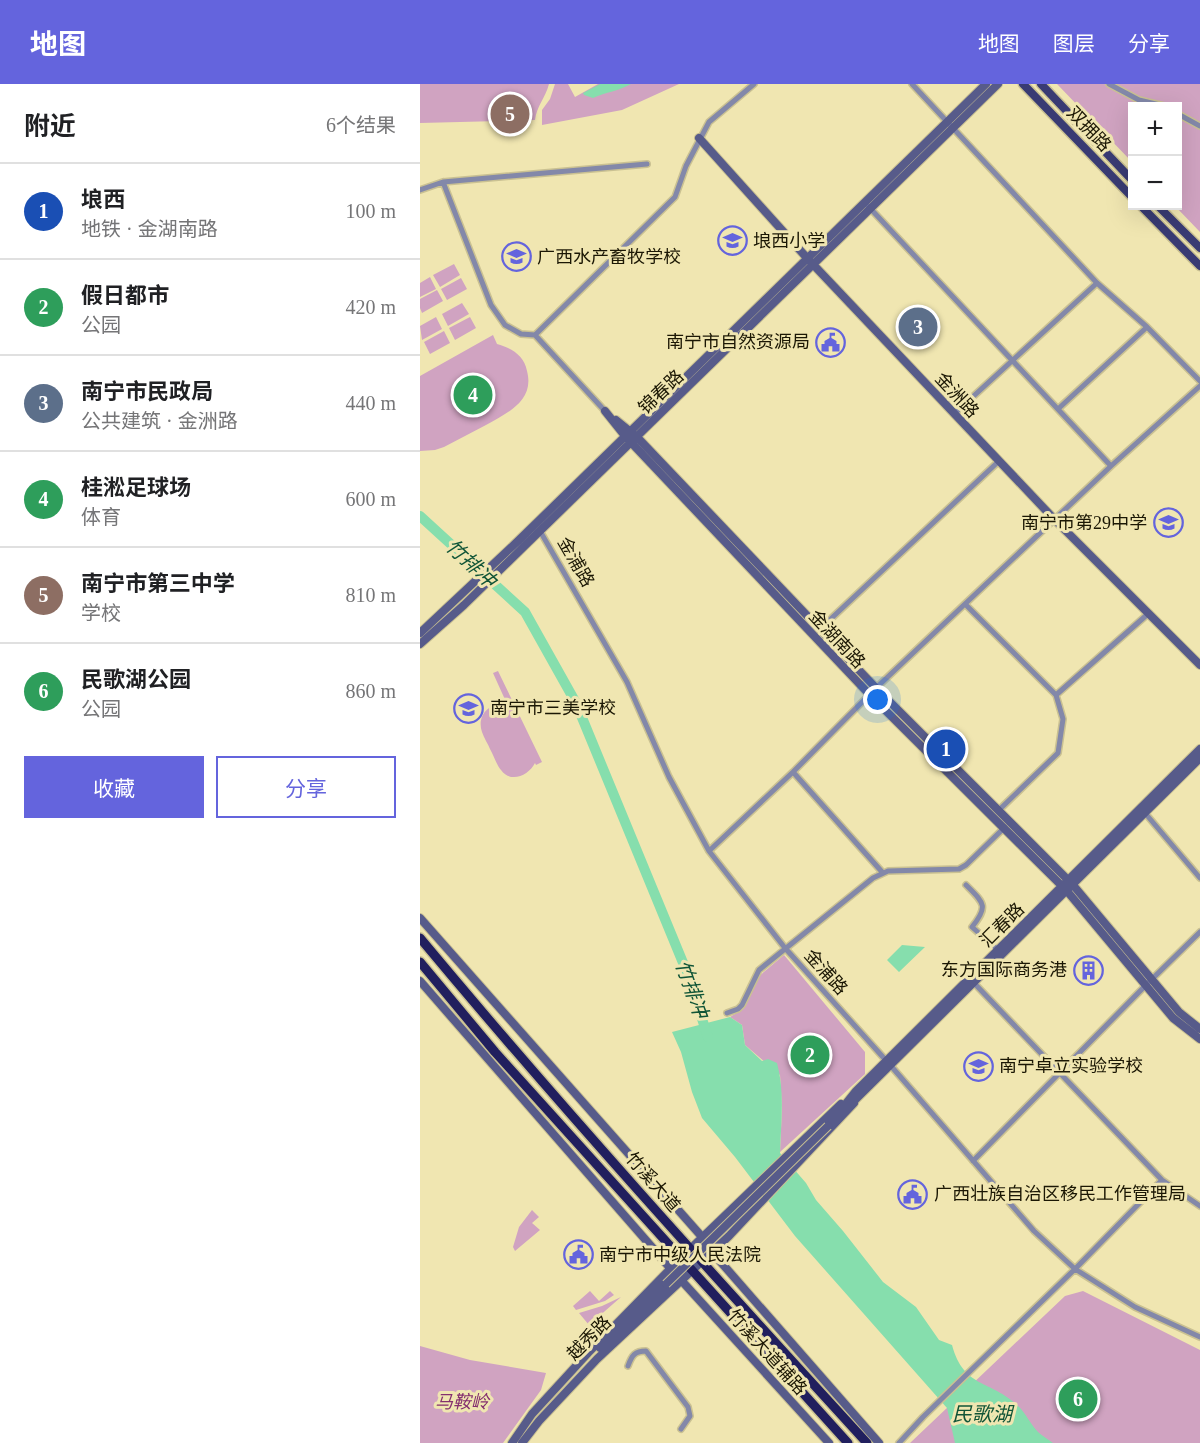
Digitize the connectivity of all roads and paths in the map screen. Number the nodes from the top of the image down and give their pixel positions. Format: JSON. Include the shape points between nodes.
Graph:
{"nodes":[{"id":1,"x":754,"y":84,"type":"edge"},
{"id":2,"x":912,"y":84,"type":"edge"},
{"id":3,"x":986,"y":84,"type":"edge"},
{"id":4,"x":998,"y":84,"type":"edge"},
{"id":5,"x":1023,"y":84,"type":"edge"},
{"id":6,"x":1041,"y":84,"type":"edge"},
{"id":7,"x":1109,"y":84,"type":"edge"},
{"id":8,"x":1147,"y":102,"type":"edge"},
{"id":9,"x":1182,"y":116,"type":"edge"},
{"id":10,"x":951,"y":124,"type":"junction"},
{"id":11,"x":1200,"y":126,"type":"edge"},
{"id":12,"x":699,"y":138,"type":"junction"},
{"id":13,"x":646,"y":164,"type":"dead end"},
{"id":14,"x":1128,"y":176,"type":"edge"},
{"id":15,"x":443,"y":182,"type":"junction"},
{"id":16,"x":420,"y":190,"type":"edge"},
{"id":17,"x":1128,"y":193,"type":"edge"},
{"id":18,"x":867,"y":206,"type":"junction"},
{"id":19,"x":1145,"y":210,"type":"edge"},
{"id":20,"x":1162,"y":210,"type":"edge"},
{"id":21,"x":1200,"y":248,"type":"edge"},
{"id":22,"x":810,"y":262,"type":"junction"},
{"id":23,"x":1200,"y":266,"type":"edge"},
{"id":24,"x":1097,"y":283,"type":"junction"},
{"id":25,"x":1147,"y":327,"type":"junction"},
{"id":26,"x":535,"y":335,"type":"junction"},
{"id":27,"x":1012,"y":360,"type":"junction"},
{"id":28,"x":1200,"y":381,"type":"edge"},
{"id":29,"x":1200,"y":386,"type":"edge"},
{"id":30,"x":1058,"y":409,"type":"junction"},
{"id":31,"x":605,"y":411,"type":"joint"},
{"id":32,"x":954,"y":414,"type":"junction"},
{"id":33,"x":631,"y":437,"type":"junction"},
{"id":34,"x":999,"y":461,"type":"junction"},
{"id":35,"x":1111,"y":466,"type":"junction"},
{"id":36,"x":1055,"y":520,"type":"junction"},
{"id":37,"x":540,"y":531,"type":"junction"},
{"id":38,"x":520,"y":544,"type":"junction"},
{"id":39,"x":461,"y":602,"type":"junction"},
{"id":40,"x":965,"y":604,"type":"junction"},
{"id":41,"x":1149,"y":613,"type":"junction"},
{"id":42,"x":820,"y":629,"type":"junction"},
{"id":43,"x":420,"y":633,"type":"edge"},
{"id":44,"x":420,"y":644,"type":"edge"},
{"id":45,"x":1200,"y":665,"type":"edge"},
{"id":46,"x":876,"y":688,"type":"junction"},
{"id":47,"x":870,"y":695,"type":"junction"},
{"id":48,"x":1056,"y":695,"type":"junction"},
{"id":49,"x":1200,"y":749,"type":"edge"},
{"id":50,"x":1200,"y":758,"type":"edge"},
{"id":51,"x":793,"y":772,"type":"junction"},
{"id":52,"x":999,"y":810,"type":"junction"},
{"id":53,"x":1145,"y":813,"type":"junction"},
{"id":54,"x":1008,"y":825,"type":"junction"},
{"id":55,"x":709,"y":850,"type":"junction"},
{"id":56,"x":883,"y":873,"type":"junction"},
{"id":57,"x":1200,"y":878,"type":"edge"},
{"id":58,"x":966,"y":885,"type":"dead end"},
{"id":59,"x":1067,"y":886,"type":"junction"},
{"id":60,"x":420,"y":918,"type":"edge"},
{"id":61,"x":1200,"y":932,"type":"edge"},
{"id":62,"x":420,"y":938,"type":"edge"},
{"id":63,"x":785,"y":948,"type":"junction"},
{"id":64,"x":998,"y":950,"type":"junction"},
{"id":65,"x":420,"y":962,"type":"edge"},
{"id":66,"x":420,"y":981,"type":"edge"},
{"id":67,"x":1149,"y":982,"type":"junction"},
{"id":68,"x":974,"y":983,"type":"junction"},
{"id":69,"x":726,"y":1013,"type":"dead end"},
{"id":70,"x":1200,"y":1029,"type":"edge"},
{"id":71,"x":1200,"y":1039,"type":"edge"},
{"id":72,"x":889,"y":1064,"type":"junction"},
{"id":73,"x":1060,"y":1073,"type":"junction"},
{"id":74,"x":858,"y":1093,"type":"junction"},
{"id":75,"x":973,"y":1161,"type":"junction"},
{"id":76,"x":1162,"y":1180,"type":"junction"},
{"id":77,"x":1200,"y":1206,"type":"edge"},
{"id":78,"x":703,"y":1238,"type":"junction"},
{"id":79,"x":690,"y":1250,"type":"junction"},
{"id":80,"x":712,"y":1251,"type":"junction"},
{"id":81,"x":681,"y":1258,"type":"junction"},
{"id":82,"x":701,"y":1261,"type":"junction"},
{"id":83,"x":671,"y":1269,"type":"junction"},
{"id":84,"x":1075,"y":1269,"type":"junction"},
{"id":85,"x":693,"y":1270,"type":"junction"},
{"id":86,"x":682,"y":1280,"type":"junction"},
{"id":87,"x":666,"y":1284,"type":"joint"},
{"id":88,"x":1200,"y":1337,"type":"edge"},
{"id":89,"x":628,"y":1366,"type":"dead end"},
{"id":90,"x":536,"y":1417,"type":"junction"},
{"id":91,"x":681,"y":1429,"type":"dead end"},
{"id":92,"x":514,"y":1439,"type":"edge"},
{"id":93,"x":523,"y":1442,"type":"edge"},
{"id":94,"x":829,"y":1443,"type":"edge"},
{"id":95,"x":848,"y":1443,"type":"edge"},
{"id":96,"x":867,"y":1443,"type":"edge"},
{"id":97,"x":879,"y":1443,"type":"edge"},
{"id":98,"x":899,"y":1443,"type":"edge"}],
"edges":[{"from":1,"to":12,"type":"street","via":[[710,122]]},
{"from":2,"to":10,"type":"street"},
{"from":3,"to":10,"type":"main road","name":"锦春路"},
{"from":4,"to":10,"type":"main road","name":"锦春路"},
{"from":5,"to":17,"type":"main road","name":"双拥路"},
{"from":6,"to":14,"type":"main road","name":"双拥路"},
{"from":7,"to":8,"type":"street"},
{"from":9,"to":11,"type":"street"},
{"from":10,"to":18,"type":"main road","name":"锦春路"},
{"from":10,"to":24,"type":"street"},
{"from":12,"to":22,"type":"main road","name":"金洲路"},
{"from":12,"to":26,"type":"street","via":[[675,197]]},
{"from":13,"to":15,"type":"street"},
{"from":15,"to":16,"type":"street"},
{"from":15,"to":26,"type":"street","via":[[491,305],[505,325],[521,334]]},
{"from":18,"to":22,"type":"main road","name":"锦春路"},
{"from":18,"to":27,"type":"street"},
{"from":19,"to":23,"type":"main road"},
{"from":20,"to":21,"type":"main road"},
{"from":22,"to":32,"type":"main road","name":"金洲路"},
{"from":22,"to":33,"type":"main road","name":"锦春路"},
{"from":24,"to":25,"type":"street"},
{"from":24,"to":27,"type":"street"},
{"from":25,"to":28,"type":"street"},
{"from":25,"to":30,"type":"street"},
{"from":26,"to":31,"type":"street","name":"金湖南路"},
{"from":27,"to":30,"type":"street"},
{"from":27,"to":32,"type":"street"},
{"from":29,"to":35,"type":"street"},
{"from":30,"to":35,"type":"street"},
{"from":31,"to":33,"type":"main road","name":"金湖南路"},
{"from":32,"to":34,"type":"main road","name":"金洲路"},
{"from":33,"to":37,"type":"main road","name":"锦春路"},
{"from":33,"to":38,"type":"main road","name":"锦春路"},
{"from":33,"to":42,"type":"main road","name":"金湖南路"},
{"from":33,"to":47,"type":"main road","name":"金湖南路"},
{"from":34,"to":36,"type":"main road","name":"金洲路"},
{"from":34,"to":42,"type":"street"},
{"from":35,"to":36,"type":"street"},
{"from":36,"to":40,"type":"street"},
{"from":36,"to":41,"type":"main road","name":"金洲路"},
{"from":37,"to":38,"type":"main road","name":"锦春路"},
{"from":37,"to":55,"type":"street","name":"金浦路","via":[[627,682],[669,777]]},
{"from":38,"to":39,"type":"main road","name":"锦春路"},
{"from":39,"to":43,"type":"main road","name":"锦春路"},
{"from":39,"to":44,"type":"main road","name":"锦春路"},
{"from":40,"to":46,"type":"street"},
{"from":40,"to":48,"type":"street"},
{"from":41,"to":45,"type":"main road","name":"金洲路"},
{"from":41,"to":48,"type":"street"},
{"from":42,"to":46,"type":"main road","name":"金湖南路"},
{"from":46,"to":47,"type":"street"},
{"from":46,"to":52,"type":"main road","name":"金湖南路"},
{"from":47,"to":51,"type":"street"},
{"from":47,"to":54,"type":"main road","name":"金湖南路"},
{"from":48,"to":52,"type":"street","via":[[1063,719],[1058,753]]},
{"from":49,"to":59,"type":"main road","name":"汇春路"},
{"from":50,"to":53,"type":"main road","name":"汇春路"},
{"from":51,"to":55,"type":"street"},
{"from":51,"to":56,"type":"street"},
{"from":52,"to":54,"type":"main road","name":"金湖南路"},
{"from":53,"to":57,"type":"street"},
{"from":53,"to":59,"type":"main road","name":"汇春路"},
{"from":54,"to":56,"type":"street","via":[[959,869]]},
{"from":54,"to":59,"type":"main road","name":"金湖南路"},
{"from":55,"to":63,"type":"street","name":"金浦路"},
{"from":56,"to":63,"type":"street"},
{"from":58,"to":64,"type":"street","via":[[984,907],[972,927]]},
{"from":59,"to":64,"type":"main road","name":"汇春路"},
{"from":59,"to":67,"type":"main road","name":"金湖南路"},
{"from":59,"to":68,"type":"main road","name":"汇春路"},
{"from":60,"to":78,"type":"main road"},
{"from":61,"to":67,"type":"street"},
{"from":62,"to":79,"type":"highway","name":"竹溪大道"},
{"from":63,"to":69,"type":"street","via":[[759,970],[742,1005]]},
{"from":63,"to":72,"type":"street","name":"金浦路"},
{"from":64,"to":72,"type":"main road","name":"汇春路"},
{"from":65,"to":81,"type":"highway","name":"竹溪大道","via":[[495,1052]]},
{"from":66,"to":83,"type":"main road","name":"竹溪大道辅路"},
{"from":67,"to":70,"type":"main road","name":"金湖南路"},
{"from":67,"to":71,"type":"main road","name":"金湖南路","via":[[1173,1018]]},
{"from":67,"to":73,"type":"street"},
{"from":68,"to":72,"type":"main road","name":"汇春路"},
{"from":68,"to":73,"type":"street"},
{"from":72,"to":74,"type":"main road","name":"汇春路"},
{"from":72,"to":75,"type":"street","name":"金浦路"},
{"from":73,"to":75,"type":"street"},
{"from":73,"to":76,"type":"street"},
{"from":74,"to":78,"type":"main road","via":[[796,1146]]},
{"from":74,"to":80,"type":"main road","via":[[841,1119]]},
{"from":74,"to":87,"type":"main road","name":"汇春路","bridge":true},
{"from":75,"to":84,"type":"street","name":"金浦路","via":[[1034,1231]]},
{"from":76,"to":77,"type":"street"},
{"from":76,"to":84,"type":"street"},
{"from":78,"to":79,"type":"main road"},
{"from":78,"to":80,"type":"main road"},
{"from":79,"to":81,"type":"main road"},
{"from":79,"to":82,"type":"highway","name":"竹溪大道"},
{"from":80,"to":82,"type":"main road"},
{"from":80,"to":97,"type":"main road"},
{"from":81,"to":83,"type":"main road"},
{"from":81,"to":85,"type":"highway","name":"竹溪大道"},
{"from":82,"to":85,"type":"main road"},
{"from":82,"to":96,"type":"highway","name":"竹溪大道"},
{"from":83,"to":86,"type":"main road","name":"竹溪大道辅路"},
{"from":83,"to":92,"type":"main road","via":[[588,1353]]},
{"from":84,"to":88,"type":"street","name":"金浦路","via":[[1135,1307]]},
{"from":84,"to":98,"type":"street"},
{"from":85,"to":86,"type":"main road"},
{"from":85,"to":95,"type":"highway","name":"竹溪大道"},
{"from":86,"to":93,"type":"main road","via":[[597,1359]]},
{"from":86,"to":94,"type":"main road","name":"竹溪大道辅路"},
{"from":87,"to":90,"type":"main road","name":"越秀路"},
{"from":89,"to":91,"type":"street","via":[[632,1356],[646,1351],[688,1407],[690,1416]]},
{"from":90,"to":92,"type":"main road"},
{"from":90,"to":93,"type":"main road"}]}
